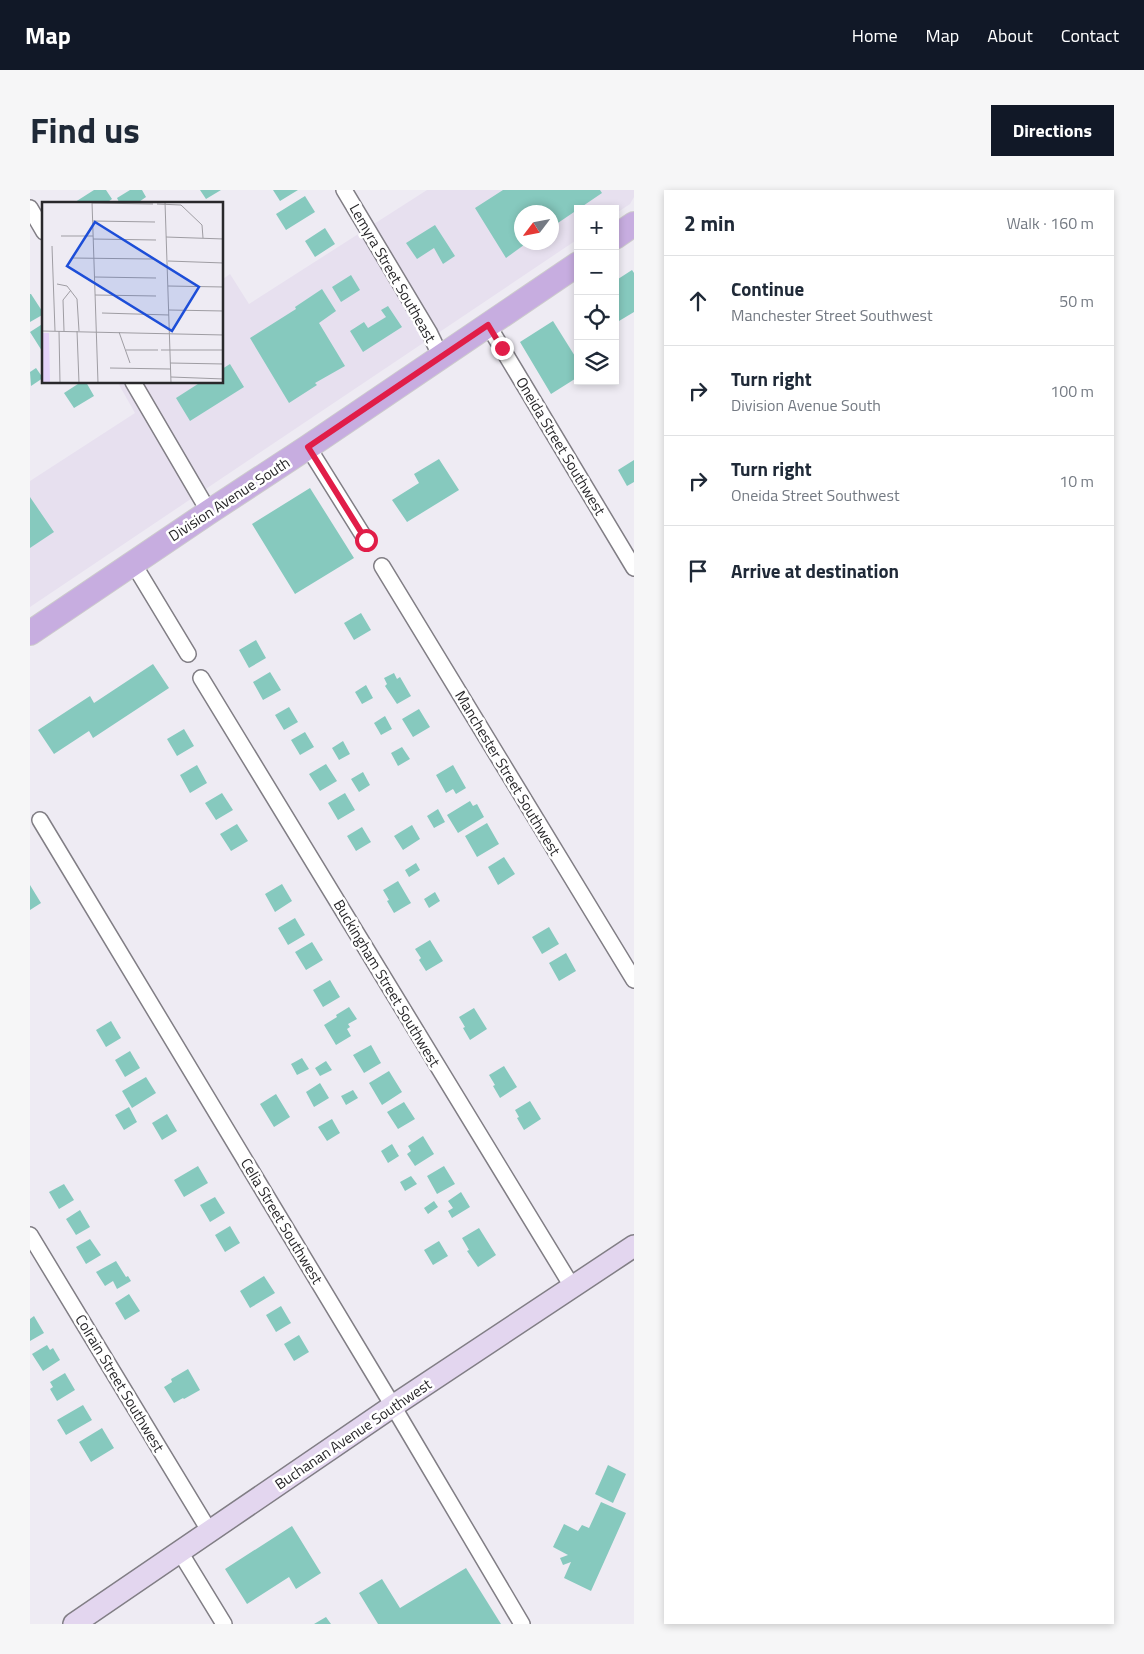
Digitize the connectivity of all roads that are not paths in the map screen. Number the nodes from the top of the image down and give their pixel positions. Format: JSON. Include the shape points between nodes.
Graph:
{"nodes":[{"id":1,"x":344,"y":190,"type":"edge"},
{"id":2,"x":30,"y":208,"type":"edge"},
{"id":3,"x":634,"y":224,"type":"edge"},
{"id":4,"x":42,"y":229,"type":"edge"},
{"id":5,"x":619,"y":234,"type":"edge"},
{"id":6,"x":574,"y":267,"type":"edge"},
{"id":7,"x":488,"y":325,"type":"junction"},
{"id":8,"x":441,"y":357,"type":"junction"},
{"id":9,"x":134,"y":384,"type":"edge"},
{"id":10,"x":308,"y":447,"type":"junction"},
{"id":11,"x":209,"y":512,"type":"junction"},
{"id":12,"x":366,"y":540,"type":"dead end"},
{"id":13,"x":133,"y":563,"type":"junction"},
{"id":14,"x":382,"y":566,"type":"dead end"},
{"id":15,"x":634,"y":568,"type":"edge"},
{"id":16,"x":30,"y":632,"type":"edge"},
{"id":17,"x":188,"y":654,"type":"dead end"},
{"id":18,"x":201,"y":678,"type":"dead end"},
{"id":19,"x":40,"y":820,"type":"dead end"},
{"id":20,"x":634,"y":980,"type":"edge"},
{"id":21,"x":30,"y":1236,"type":"edge"},
{"id":22,"x":634,"y":1246,"type":"edge"},
{"id":23,"x":572,"y":1288,"type":"junction"},
{"id":24,"x":393,"y":1406,"type":"junction"},
{"id":25,"x":210,"y":1532,"type":"junction"},
{"id":26,"x":180,"y":1552,"type":"junction"},
{"id":27,"x":74,"y":1624,"type":"edge"},
{"id":28,"x":224,"y":1624,"type":"edge"},
{"id":29,"x":522,"y":1624,"type":"edge"}],
"edges":[{"from":1,"to":8,"type":"street","name":"Lemyra Street Southeast"},
{"from":2,"to":4,"type":"street"},
{"from":3,"to":5,"type":"main road"},
{"from":6,"to":7,"type":"main road","name":"Division Avenue South"},
{"from":7,"to":8,"type":"main road","name":"Division Avenue South"},
{"from":7,"to":15,"type":"street","name":"Oneida Street Southwest"},
{"from":8,"to":10,"type":"main road","name":"Division Avenue South"},
{"from":9,"to":11,"type":"street"},
{"from":10,"to":11,"type":"main road","name":"Division Avenue South"},
{"from":10,"to":12,"type":"street"},
{"from":11,"to":13,"type":"main road","name":"Division Avenue South"},
{"from":13,"to":16,"type":"main road","name":"Division Avenue South"},
{"from":13,"to":17,"type":"street"},
{"from":14,"to":20,"type":"street","name":"Manchester Street Southwest"},
{"from":18,"to":23,"type":"street","name":"Buckingham Street Southwest"},
{"from":19,"to":24,"type":"street","name":"Celia Street Southwest"},
{"from":21,"to":25,"type":"street","name":"Colrain Street Southwest"},
{"from":22,"to":23,"type":"street","name":"Buchanan Avenue Southwest"},
{"from":23,"to":24,"type":"street","name":"Buchanan Avenue Southwest"},
{"from":24,"to":25,"type":"street","name":"Buchanan Avenue Southwest"},
{"from":24,"to":29,"type":"street","name":"Celia Street Southwest"},
{"from":25,"to":26,"type":"street","name":"Buchanan Avenue Southwest"},
{"from":26,"to":27,"type":"street","name":"Buchanan Avenue Southwest"},
{"from":26,"to":28,"type":"street"}]}
